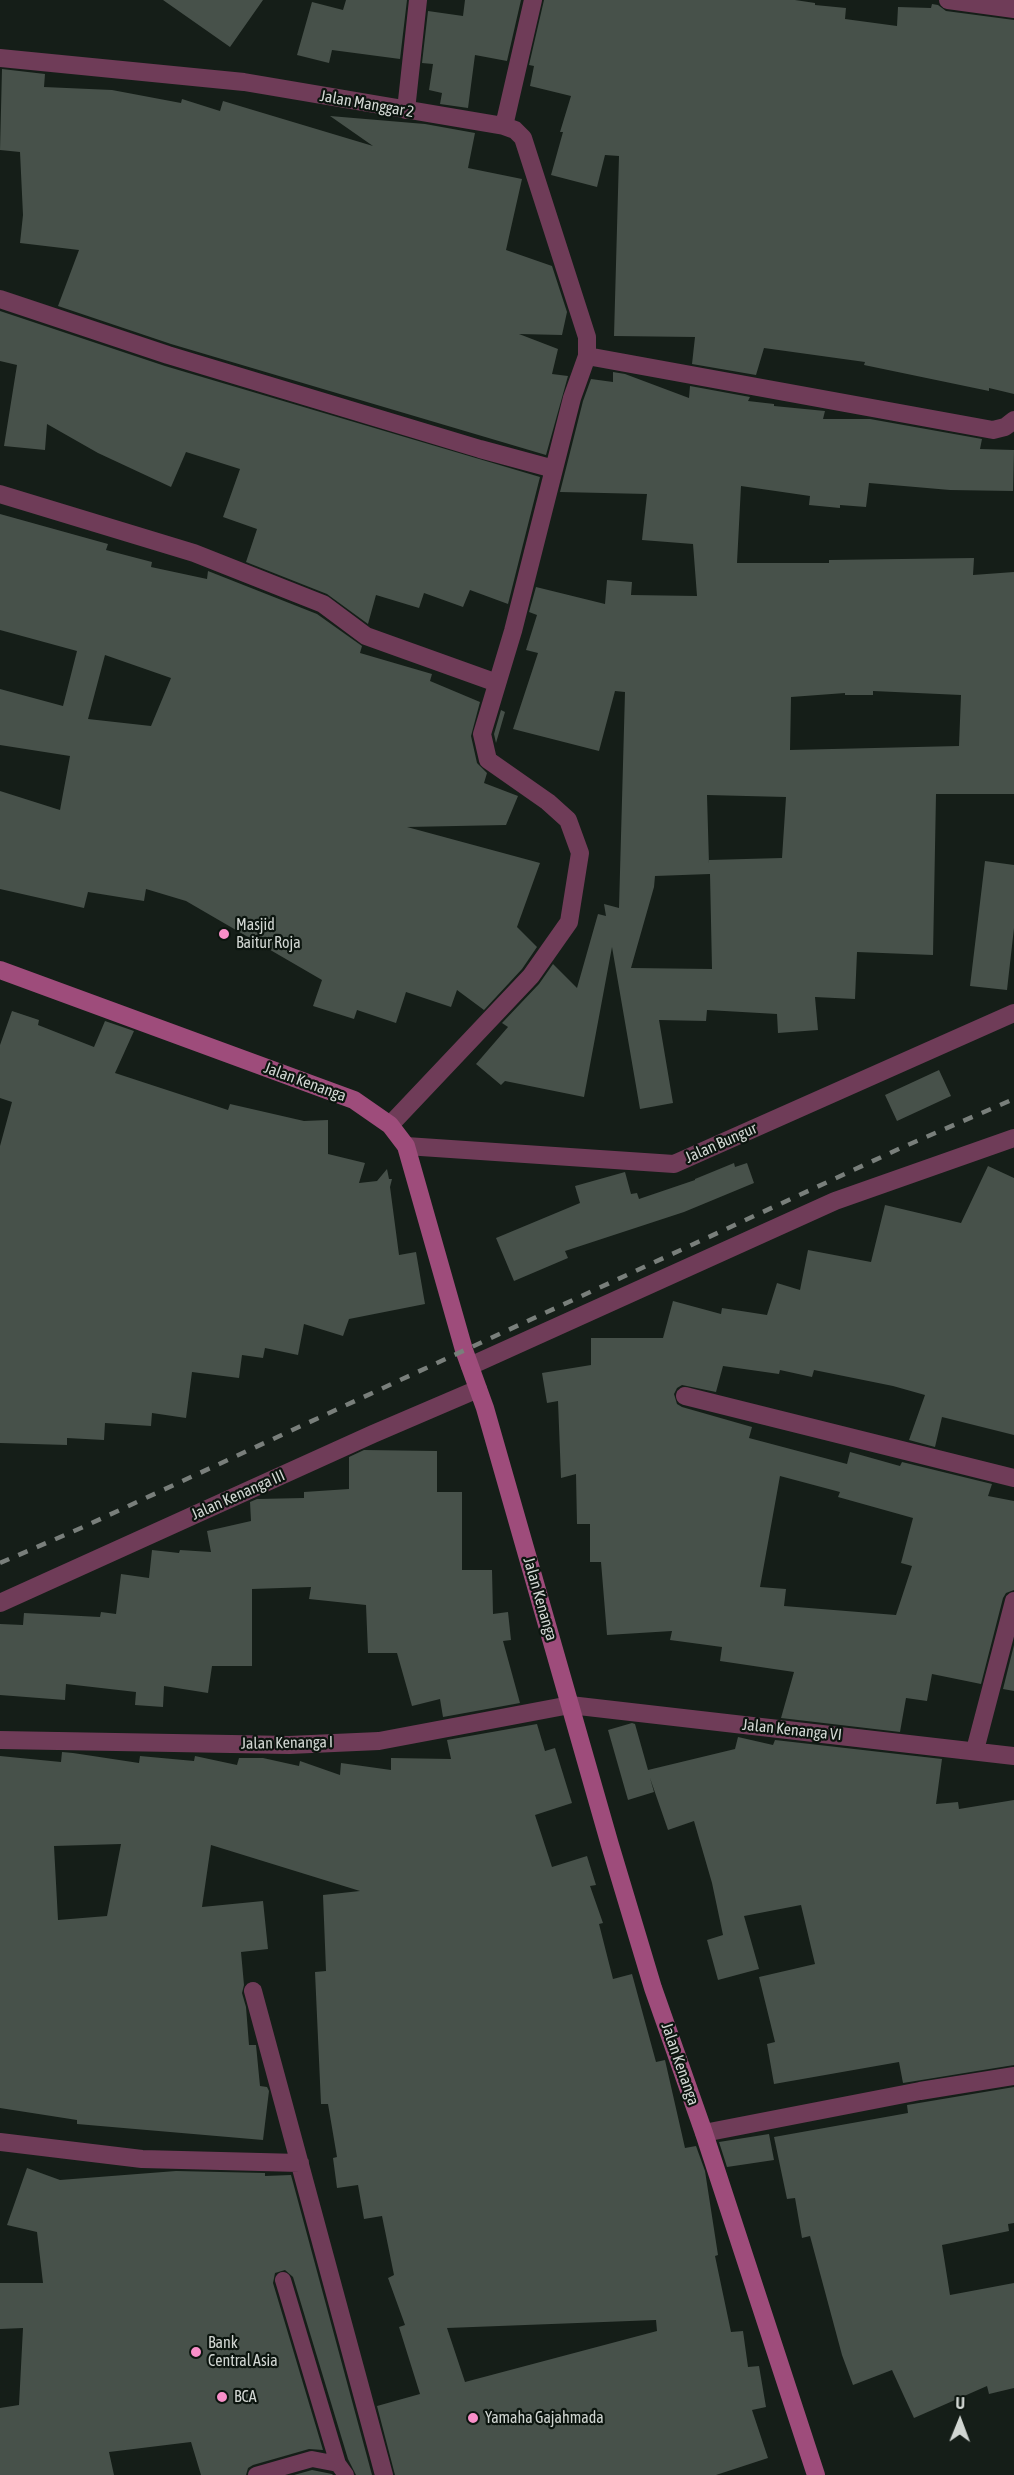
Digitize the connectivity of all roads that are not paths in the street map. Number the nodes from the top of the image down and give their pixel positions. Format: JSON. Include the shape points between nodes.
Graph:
{"nodes":[{"id":1,"x":418,"y":0,"type":"edge"},
{"id":2,"x":533,"y":0,"type":"edge"},
{"id":3,"x":948,"y":0,"type":"edge"},
{"id":4,"x":1014,"y":9,"type":"edge"},
{"id":5,"x":0,"y":58,"type":"edge"},
{"id":6,"x":406,"y":111,"type":"junction"},
{"id":7,"x":504,"y":126,"type":"junction"},
{"id":8,"x":0,"y":299,"type":"edge"},
{"id":9,"x":587,"y":356,"type":"junction"},
{"id":10,"x":1014,"y":420,"type":"edge"},
{"id":11,"x":554,"y":469,"type":"junction"},
{"id":12,"x":0,"y":494,"type":"edge"},
{"id":13,"x":497,"y":683,"type":"junction"},
{"id":14,"x":0,"y":970,"type":"edge"},
{"id":15,"x":1014,"y":1013,"type":"edge"},
{"id":16,"x":390,"y":1125,"type":"junction"},
{"id":17,"x":1014,"y":1138,"type":"edge"},
{"id":18,"x":406,"y":1146,"type":"junction"},
{"id":19,"x":470,"y":1366,"type":"junction"},
{"id":20,"x":478,"y":1389,"type":"junction"},
{"id":21,"x":685,"y":1396,"type":"dead end"},
{"id":22,"x":1014,"y":1478,"type":"edge"},
{"id":23,"x":1014,"y":1600,"type":"edge"},
{"id":24,"x":0,"y":1603,"type":"edge"},
{"id":25,"x":1010,"y":1629,"type":"edge"},
{"id":26,"x":570,"y":1705,"type":"junction"},
{"id":27,"x":0,"y":1740,"type":"edge"},
{"id":28,"x":975,"y":1750,"type":"junction"},
{"id":29,"x":1014,"y":1756,"type":"edge"},
{"id":30,"x":254,"y":1991,"type":"dead end"},
{"id":31,"x":1014,"y":2076,"type":"edge"},
{"id":32,"x":704,"y":2133,"type":"junction"},
{"id":33,"x":0,"y":2142,"type":"edge"},
{"id":34,"x":300,"y":2163,"type":"junction"},
{"id":35,"x":283,"y":2280,"type":"dead end"},
{"id":36,"x":342,"y":2469,"type":"edge"},
{"id":37,"x":256,"y":2475,"type":"edge"},
{"id":38,"x":384,"y":2475,"type":"edge"},
{"id":39,"x":816,"y":2475,"type":"edge"}],
"edges":[{"from":1,"to":6,"type":"street"},
{"from":2,"to":7,"type":"street"},
{"from":3,"to":4,"type":"street"},
{"from":5,"to":6,"type":"street","name":"Jalan Manggar 2","via":[[244,82]]},
{"from":6,"to":7,"type":"street","name":"Jalan Manggar 2"},
{"from":7,"to":9,"type":"street","via":[[523,138],[587,337]]},
{"from":8,"to":11,"type":"street","via":[[168,355]]},
{"from":9,"to":10,"type":"street","via":[[993,430]]},
{"from":9,"to":11,"type":"street"},
{"from":11,"to":13,"type":"street"},
{"from":12,"to":13,"type":"street","via":[[194,553],[323,604],[366,636]]},
{"from":13,"to":16,"type":"street","via":[[482,734],[488,760],[568,820],[580,854],[569,922],[531,976]]},
{"from":14,"to":16,"type":"main road","name":"Jalan Kenanga","via":[[354,1100]]},
{"from":15,"to":18,"type":"street","name":"Jalan Bungur","via":[[674,1164]]},
{"from":16,"to":18,"type":"main road","name":"Jalan Kenanga"},
{"from":17,"to":19,"type":"street","via":[[835,1201]]},
{"from":18,"to":19,"type":"main road","name":"Jalan Kenanga"},
{"from":19,"to":20,"type":"main road","name":"Jalan Kenanga"},
{"from":20,"to":24,"type":"street","name":"Jalan Kenanga III"},
{"from":20,"to":26,"type":"main road","name":"Jalan Kenanga"},
{"from":21,"to":22,"type":"street"},
{"from":23,"to":25,"type":"street"},
{"from":25,"to":28,"type":"street"},
{"from":26,"to":27,"type":"street","name":"Jalan Kenanga I","via":[[379,1741],[289,1745]]},
{"from":26,"to":28,"type":"street","name":"Jalan Kenanga VI"},
{"from":26,"to":32,"type":"main road","name":"Jalan Kenanga","via":[[653,1988]]},
{"from":28,"to":29,"type":"street","name":"Jalan Kenanga VI"},
{"from":30,"to":34,"type":"street"},
{"from":31,"to":32,"type":"street"},
{"from":32,"to":39,"type":"main road","name":"Jalan Kenanga"},
{"from":33,"to":34,"type":"street","via":[[142,2159]]},
{"from":34,"to":38,"type":"street"},
{"from":35,"to":36,"type":"lane"},
{"from":36,"to":37,"type":"lane","via":[[312,2459]]}]}
